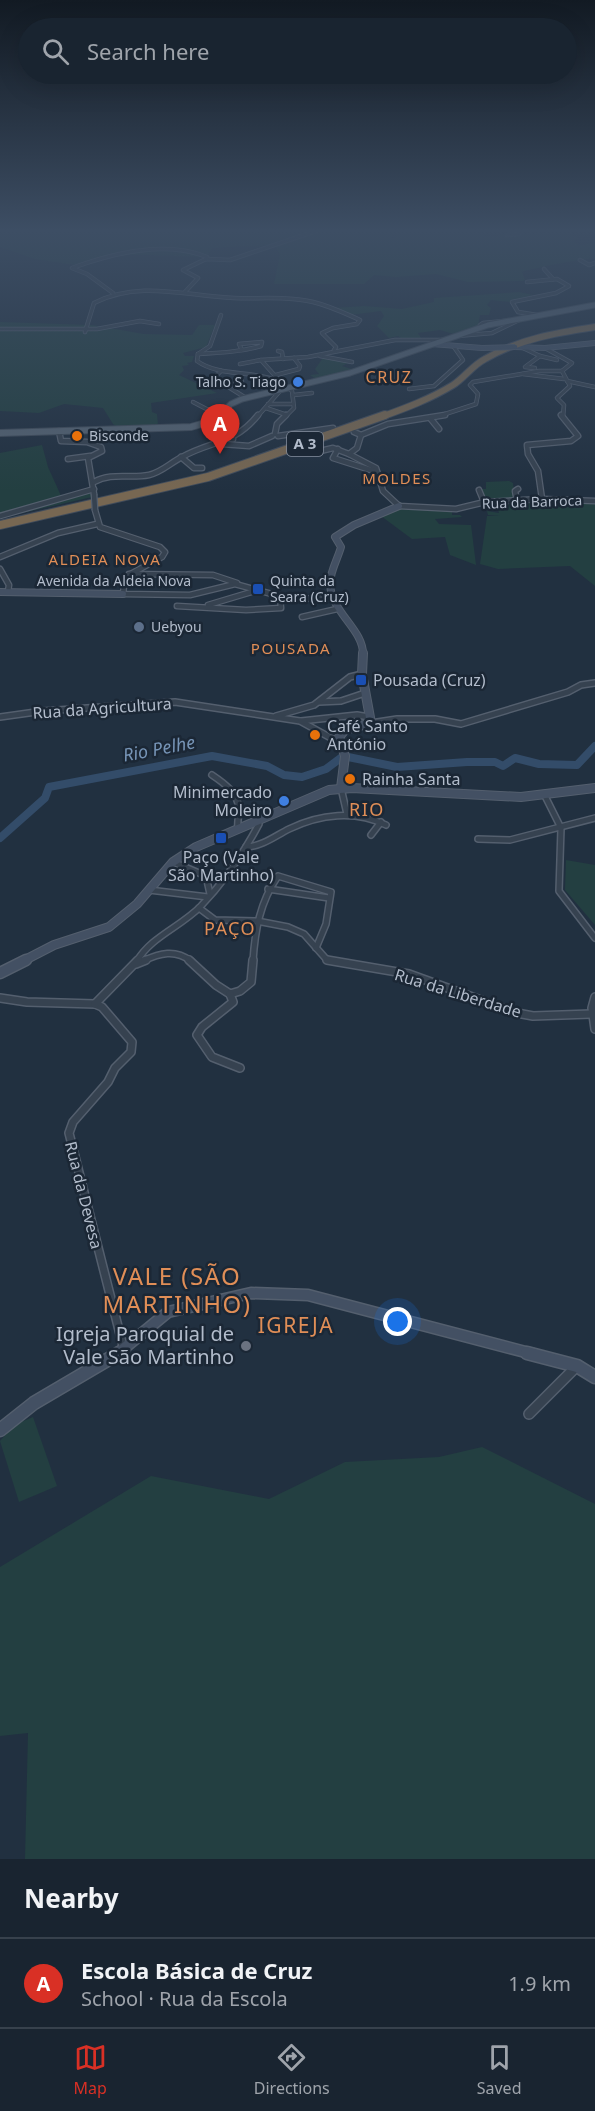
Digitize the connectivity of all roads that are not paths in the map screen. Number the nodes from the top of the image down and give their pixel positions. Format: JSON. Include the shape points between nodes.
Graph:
{"nodes":[{"id":1,"x":89,"y":318,"type":"edge"},
{"id":2,"x":220,"y":318,"type":"edge"},
{"id":3,"x":355,"y":318,"type":"edge"},
{"id":4,"x":529,"y":318,"type":"edge"},
{"id":5,"x":517,"y":320,"type":"junction"},
{"id":6,"x":159,"y":324,"type":"dead end"},
{"id":7,"x":595,"y":326,"type":"edge"},
{"id":8,"x":0,"y":329,"type":"edge"},
{"id":9,"x":85,"y":331,"type":"junction"},
{"id":10,"x":456,"y":336,"type":"junction"},
{"id":11,"x":446,"y":340,"type":"junction"},
{"id":12,"x":594,"y":343,"type":"edge"},
{"id":13,"x":437,"y":344,"type":"junction"},
{"id":14,"x":454,"y":347,"type":"junction"},
{"id":15,"x":523,"y":348,"type":"junction"},
{"id":16,"x":545,"y":348,"type":"junction"},
{"id":17,"x":335,"y":349,"type":"junction"},
{"id":18,"x":242,"y":350,"type":"junction"},
{"id":19,"x":278,"y":351,"type":"dead end"},
{"id":20,"x":198,"y":354,"type":"junction"},
{"id":21,"x":326,"y":354,"type":"junction"},
{"id":22,"x":540,"y":356,"type":"junction"},
{"id":23,"x":283,"y":358,"type":"junction"},
{"id":24,"x":294,"y":358,"type":"junction"},
{"id":25,"x":557,"y":360,"type":"dead end"},
{"id":26,"x":263,"y":362,"type":"junction"},
{"id":27,"x":352,"y":362,"type":"dead end"},
{"id":28,"x":541,"y":369,"type":"junction"},
{"id":29,"x":562,"y":370,"type":"junction"},
{"id":30,"x":221,"y":371,"type":"junction"},
{"id":31,"x":258,"y":374,"type":"junction"},
{"id":32,"x":520,"y":374,"type":"junction"},
{"id":33,"x":276,"y":378,"type":"junction"},
{"id":34,"x":565,"y":380,"type":"junction"},
{"id":35,"x":242,"y":381,"type":"dead end"},
{"id":36,"x":227,"y":386,"type":"junction"},
{"id":37,"x":595,"y":387,"type":"edge"},
{"id":38,"x":289,"y":388,"type":"junction"},
{"id":39,"x":409,"y":389,"type":"dead end"},
{"id":40,"x":312,"y":393,"type":"dead end"},
{"id":41,"x":294,"y":395,"type":"junction"},
{"id":42,"x":246,"y":398,"type":"junction"},
{"id":43,"x":193,"y":402,"type":"dead end"},
{"id":44,"x":291,"y":404,"type":"junction"},
{"id":45,"x":267,"y":406,"type":"junction"},
{"id":46,"x":284,"y":414,"type":"junction"},
{"id":47,"x":220,"y":416,"type":"junction"},
{"id":48,"x":430,"y":418,"type":"junction"},
{"id":49,"x":333,"y":428,"type":"dead end"},
{"id":50,"x":439,"y":429,"type":"dead end"},
{"id":51,"x":59,"y":431,"type":"junction"},
{"id":52,"x":227,"y":431,"type":"dead end"},
{"id":53,"x":354,"y":432,"type":"dead end"},
{"id":54,"x":0,"y":433,"type":"edge"},
{"id":55,"x":275,"y":435,"type":"junction"},
{"id":56,"x":361,"y":435,"type":"junction"},
{"id":57,"x":233,"y":439,"type":"junction"},
{"id":58,"x":222,"y":444,"type":"junction"},
{"id":59,"x":310,"y":449,"type":"dead end"},
{"id":60,"x":338,"y":449,"type":"junction"},
{"id":61,"x":349,"y":454,"type":"junction"},
{"id":62,"x":90,"y":456,"type":"junction"},
{"id":63,"x":181,"y":457,"type":"junction"},
{"id":64,"x":68,"y":459,"type":"dead end"},
{"id":65,"x":202,"y":468,"type":"dead end"},
{"id":66,"x":377,"y":472,"type":"junction"},
{"id":67,"x":94,"y":482,"type":"junction"},
{"id":68,"x":516,"y":488,"type":"dead end"},
{"id":69,"x":479,"y":490,"type":"dead end"},
{"id":70,"x":94,"y":492,"type":"junction"},
{"id":71,"x":542,"y":499,"type":"junction"},
{"id":72,"x":517,"y":501,"type":"junction"},
{"id":73,"x":595,"y":501,"type":"edge"},
{"id":74,"x":484,"y":502,"type":"junction"},
{"id":75,"x":399,"y":506,"type":"junction"},
{"id":76,"x":0,"y":518,"type":"edge"},
{"id":77,"x":97,"y":524,"type":"junction"},
{"id":78,"x":0,"y":525,"type":"edge"},
{"id":79,"x":0,"y":557,"type":"edge"},
{"id":80,"x":0,"y":569,"type":"edge"},
{"id":81,"x":135,"y":570,"type":"junction"},
{"id":82,"x":128,"y":574,"type":"junction"},
{"id":83,"x":141,"y":574,"type":"junction"},
{"id":84,"x":229,"y":582,"type":"junction"},
{"id":85,"x":258,"y":590,"type":"junction"},
{"id":86,"x":0,"y":592,"type":"edge"},
{"id":87,"x":8,"y":592,"type":"junction"},
{"id":88,"x":123,"y":594,"type":"junction"},
{"id":89,"x":280,"y":597,"type":"junction"},
{"id":90,"x":332,"y":598,"type":"junction"},
{"id":91,"x":177,"y":606,"type":"dead end"},
{"id":92,"x":202,"y":606,"type":"junction"},
{"id":93,"x":336,"y":609,"type":"junction"},
{"id":94,"x":302,"y":617,"type":"dead end"},
{"id":95,"x":362,"y":674,"type":"junction"},
{"id":96,"x":595,"y":683,"type":"edge"},
{"id":97,"x":365,"y":693,"type":"junction"},
{"id":98,"x":319,"y":702,"type":"junction"},
{"id":99,"x":276,"y":716,"type":"junction"},
{"id":100,"x":0,"y":717,"type":"edge"},
{"id":101,"x":370,"y":720,"type":"junction"},
{"id":102,"x":300,"y":722,"type":"junction"},
{"id":103,"x":340,"y":743,"type":"junction"},
{"id":104,"x":212,"y":775,"type":"dead end"},
{"id":105,"x":341,"y":788,"type":"junction"},
{"id":106,"x":595,"y":788,"type":"edge"},
{"id":107,"x":545,"y":796,"type":"junction"},
{"id":108,"x":347,"y":814,"type":"junction"},
{"id":109,"x":595,"y":818,"type":"edge"},
{"id":110,"x":258,"y":820,"type":"junction"},
{"id":111,"x":561,"y":828,"type":"junction"},
{"id":112,"x":238,"y":829,"type":"junction"},
{"id":113,"x":371,"y":835,"type":"dead end"},
{"id":114,"x":478,"y":839,"type":"dead end"},
{"id":115,"x":246,"y":847,"type":"junction"},
{"id":116,"x":173,"y":862,"type":"junction"},
{"id":117,"x":311,"y":886,"type":"junction"},
{"id":118,"x":268,"y":889,"type":"junction"},
{"id":119,"x":149,"y":890,"type":"junction"},
{"id":120,"x":309,"y":895,"type":"junction"},
{"id":121,"x":330,"y":895,"type":"junction"},
{"id":122,"x":209,"y":896,"type":"junction"},
{"id":123,"x":199,"y":908,"type":"junction"},
{"id":124,"x":257,"y":921,"type":"junction"},
{"id":125,"x":595,"y":938,"type":"edge"},
{"id":126,"x":316,"y":948,"type":"junction"},
{"id":127,"x":135,"y":964,"type":"junction"},
{"id":128,"x":0,"y":973,"type":"edge"},
{"id":129,"x":230,"y":994,"type":"junction"},
{"id":130,"x":595,"y":997,"type":"edge"},
{"id":131,"x":0,"y":998,"type":"edge"},
{"id":132,"x":95,"y":1004,"type":"junction"},
{"id":133,"x":591,"y":1014,"type":"junction"},
{"id":134,"x":595,"y":1029,"type":"edge"},
{"id":135,"x":240,"y":1068,"type":"dead end"},
{"id":136,"x":124,"y":1350,"type":"junction"},
{"id":137,"x":577,"y":1366,"type":"junction"},
{"id":138,"x":595,"y":1377,"type":"edge"},
{"id":139,"x":529,"y":1414,"type":"dead end"},
{"id":140,"x":0,"y":1430,"type":"edge"}],
"edges":[{"from":1,"to":9,"type":"street"},
{"from":2,"to":20,"type":"street","via":[[210,346]]},
{"from":3,"to":17,"type":"street","via":[[360,320],[357,324],[322,333]]},
{"from":4,"to":5,"type":"main road"},
{"from":5,"to":10,"type":"main road"},
{"from":5,"to":10,"type":"street","via":[[492,333]]},
{"from":6,"to":9,"type":"street","via":[[141,321]]},
{"from":7,"to":76,"type":"highway","number":"A 3","via":[[539,333],[501,345],[414,401],[204,473]]},
{"from":7,"to":78,"type":"highway","number":"A 3","via":[[510,346],[482,360],[455,384],[420,403],[208,477]]},
{"from":8,"to":9,"type":"street"},
{"from":10,"to":11,"type":"main road"},
{"from":11,"to":13,"type":"main road"},
{"from":11,"to":17,"type":"street","via":[[414,339]]},
{"from":12,"to":16,"type":"street"},
{"from":13,"to":14,"type":"street"},
{"from":13,"to":38,"type":"main road","via":[[354,372]]},
{"from":14,"to":15,"type":"street","bridge":true},
{"from":14,"to":39,"type":"street","via":[[463,360],[434,386]]},
{"from":15,"to":16,"type":"street"},
{"from":15,"to":22,"type":"street"},
{"from":16,"to":29,"type":"street","via":[[572,363]]},
{"from":17,"to":21,"type":"street"},
{"from":18,"to":18,"type":"street","via":[[239,345],[261,342],[261,346]]},
{"from":18,"to":20,"type":"street"},
{"from":19,"to":23,"type":"street"},
{"from":20,"to":30,"type":"street","via":[[200,364]]},
{"from":21,"to":24,"type":"street"},
{"from":21,"to":27,"type":"street"},
{"from":22,"to":25,"type":"street"},
{"from":22,"to":28,"type":"street","via":[[525,367]]},
{"from":23,"to":24,"type":"street"},
{"from":23,"to":26,"type":"street"},
{"from":24,"to":33,"type":"street","via":[[299,369]]},
{"from":26,"to":31,"type":"street","via":[[240,364]]},
{"from":26,"to":33,"type":"street"},
{"from":28,"to":29,"type":"street"},
{"from":28,"to":32,"type":"street"},
{"from":29,"to":34,"type":"street"},
{"from":30,"to":31,"type":"street"},
{"from":30,"to":36,"type":"street","via":[[214,378]]},
{"from":31,"to":33,"type":"street"},
{"from":32,"to":34,"type":"street"},
{"from":32,"to":48,"type":"street","via":[[473,382],[470,385],[478,394],[476,404]]},
{"from":33,"to":38,"type":"street"},
{"from":34,"to":37,"type":"street"},
{"from":34,"to":71,"type":"street","via":[[570,386],[557,398],[564,405],[561,415],[578,436],[571,441],[527,445],[536,464]]},
{"from":35,"to":36,"type":"street"},
{"from":36,"to":42,"type":"street"},
{"from":38,"to":41,"type":"street"},
{"from":38,"to":42,"type":"main road"},
{"from":38,"to":45,"type":"street","via":[[276,393]]},
{"from":40,"to":41,"type":"street"},
{"from":41,"to":44,"type":"street"},
{"from":42,"to":47,"type":"main road","via":[[231,404]]},
{"from":43,"to":47,"type":"street"},
{"from":44,"to":45,"type":"street"},
{"from":44,"to":46,"type":"street","via":[[292,410]]},
{"from":45,"to":46,"type":"street"},
{"from":45,"to":57,"type":"street","via":[[242,435]]},
{"from":46,"to":55,"type":"street"},
{"from":47,"to":51,"type":"main road","via":[[186,427]]},
{"from":48,"to":50,"type":"street"},
{"from":48,"to":56,"type":"street","via":[[392,423]]},
{"from":49,"to":55,"type":"street","via":[[296,436]]},
{"from":51,"to":54,"type":"main road"},
{"from":51,"to":62,"type":"street","via":[[62,444],[87,442],[101,447],[102,451]]},
{"from":52,"to":57,"type":"street","via":[[228,438]]},
{"from":53,"to":56,"type":"street"},
{"from":55,"to":58,"type":"street","via":[[249,446]]},
{"from":56,"to":61,"type":"street","via":[[357,448]]},
{"from":57,"to":58,"type":"street"},
{"from":58,"to":63,"type":"street"},
{"from":59,"to":60,"type":"street"},
{"from":60,"to":61,"type":"street"},
{"from":60,"to":66,"type":"street","via":[[333,458]]},
{"from":61,"to":66,"type":"street","via":[[374,465]]},
{"from":62,"to":64,"type":"street"},
{"from":62,"to":67,"type":"street"},
{"from":63,"to":65,"type":"street","via":[[194,468]]},
{"from":63,"to":67,"type":"street","via":[[158,473],[105,477]]},
{"from":66,"to":75,"type":"street","via":[[383,491]]},
{"from":67,"to":70,"type":"street"},
{"from":68,"to":72,"type":"street"},
{"from":69,"to":74,"type":"street"},
{"from":70,"to":76,"type":"street"},
{"from":70,"to":77,"type":"street","bridge":true},
{"from":71,"to":72,"type":"street","name":"Rua da Barroca"},
{"from":71,"to":73,"type":"street","name":"Rua da Barroca"},
{"from":72,"to":74,"type":"street","name":"Rua da Barroca"},
{"from":74,"to":75,"type":"street","name":"Rua da Barroca","via":[[456,509]]},
{"from":75,"to":90,"type":"street","via":[[336,536],[341,547],[329,579]]},
{"from":77,"to":79,"type":"street","via":[[57,533]]},
{"from":77,"to":81,"type":"street","via":[[164,550],[162,557]]},
{"from":80,"to":87,"type":"street","via":[[9,585]]},
{"from":81,"to":82,"type":"street"},
{"from":81,"to":83,"type":"street"},
{"from":82,"to":83,"type":"street"},
{"from":82,"to":88,"type":"street","via":[[123,580]]},
{"from":83,"to":84,"type":"street","via":[[213,574]]},
{"from":84,"to":85,"type":"street","name":"Avenida da Aldeia Nova"},
{"from":84,"to":88,"type":"street","name":"Avenida da Aldeia Nova","via":[[190,595]]},
{"from":85,"to":89,"type":"street","name":"Avenida da Aldeia Nova"},
{"from":85,"to":92,"type":"street"},
{"from":86,"to":87,"type":"street","name":"Avenida da Aldeia Nova"},
{"from":87,"to":88,"type":"street","name":"Avenida da Aldeia Nova"},
{"from":89,"to":90,"type":"street","name":"Avenida da Aldeia Nova"},
{"from":89,"to":92,"type":"street","via":[[281,608]]},
{"from":90,"to":93,"type":"street"},
{"from":91,"to":92,"type":"street"},
{"from":93,"to":94,"type":"street"},
{"from":93,"to":95,"type":"street","via":[[363,645]]},
{"from":95,"to":97,"type":"street"},
{"from":95,"to":98,"type":"street","via":[[350,677]]},
{"from":96,"to":101,"type":"street","via":[[461,724],[426,719]]},
{"from":97,"to":98,"type":"street","via":[[341,701]]},
{"from":97,"to":101,"type":"street"},
{"from":98,"to":99,"type":"street"},
{"from":99,"to":100,"type":"street","name":"Rua da Agricultura","via":[[175,702]]},
{"from":99,"to":102,"type":"street","name":"Rua da Agricultura"},
{"from":101,"to":102,"type":"street","via":[[357,715]]},
{"from":101,"to":103,"type":"street","via":[[345,730],[339,737]]},
{"from":102,"to":103,"type":"street"},
{"from":103,"to":105,"type":"street","via":[[345,756]]},
{"from":104,"to":112,"type":"street","via":[[235,795]]},
{"from":105,"to":107,"type":"street"},
{"from":105,"to":108,"type":"street"},
{"from":105,"to":110,"type":"street"},
{"from":106,"to":107,"type":"street"},
{"from":107,"to":111,"type":"street"},
{"from":108,"to":113,"type":"street","via":[[384,823]]},
{"from":108,"to":115,"type":"street","via":[[304,823],[258,846]]},
{"from":109,"to":111,"type":"street"},
{"from":110,"to":112,"type":"street"},
{"from":110,"to":115,"type":"street"},
{"from":111,"to":114,"type":"street","via":[[510,840]]},
{"from":111,"to":125,"type":"street","via":[[559,891]]},
{"from":112,"to":116,"type":"street","via":[[196,846]]},
{"from":115,"to":122,"type":"street","via":[[229,875]]},
{"from":116,"to":119,"type":"street"},
{"from":116,"to":122,"type":"street","via":[[206,876]]},
{"from":117,"to":118,"type":"street","via":[[278,876]]},
{"from":117,"to":120,"type":"street"},
{"from":117,"to":121,"type":"street"},
{"from":118,"to":120,"type":"street"},
{"from":118,"to":124,"type":"street"},
{"from":119,"to":122,"type":"street"},
{"from":119,"to":128,"type":"street","via":[[110,927],[54,945]]},
{"from":120,"to":121,"type":"street"},
{"from":121,"to":126,"type":"street","via":[[326,924]]},
{"from":122,"to":123,"type":"street"},
{"from":123,"to":124,"type":"street","name":"Rua da Liberdade","via":[[215,920]]},
{"from":123,"to":127,"type":"street","via":[[159,936]]},
{"from":124,"to":126,"type":"street","name":"Rua da Liberdade","via":[[304,934]]},
{"from":124,"to":129,"type":"street","via":[[251,982]]},
{"from":126,"to":133,"type":"street","name":"Rua da Liberdade","via":[[327,960],[409,974],[517,1013]]},
{"from":127,"to":129,"type":"street","via":[[170,951],[185,955],[199,967],[204,978]]},
{"from":127,"to":132,"type":"street"},
{"from":129,"to":135,"type":"street","via":[[233,1002],[197,1035],[212,1057]]},
{"from":130,"to":133,"type":"street"},
{"from":131,"to":132,"type":"street"},
{"from":132,"to":136,"type":"street","name":"Rua da Devesa","via":[[132,1042],[131,1052],[73,1122],[70,1141]]},
{"from":133,"to":134,"type":"street"},
{"from":136,"to":137,"type":"street","via":[[168,1312],[251,1293],[281,1292],[309,1294]]},
{"from":136,"to":140,"type":"street","via":[[33,1403]]},
{"from":137,"to":138,"type":"street"},
{"from":137,"to":139,"type":"street"}]}
